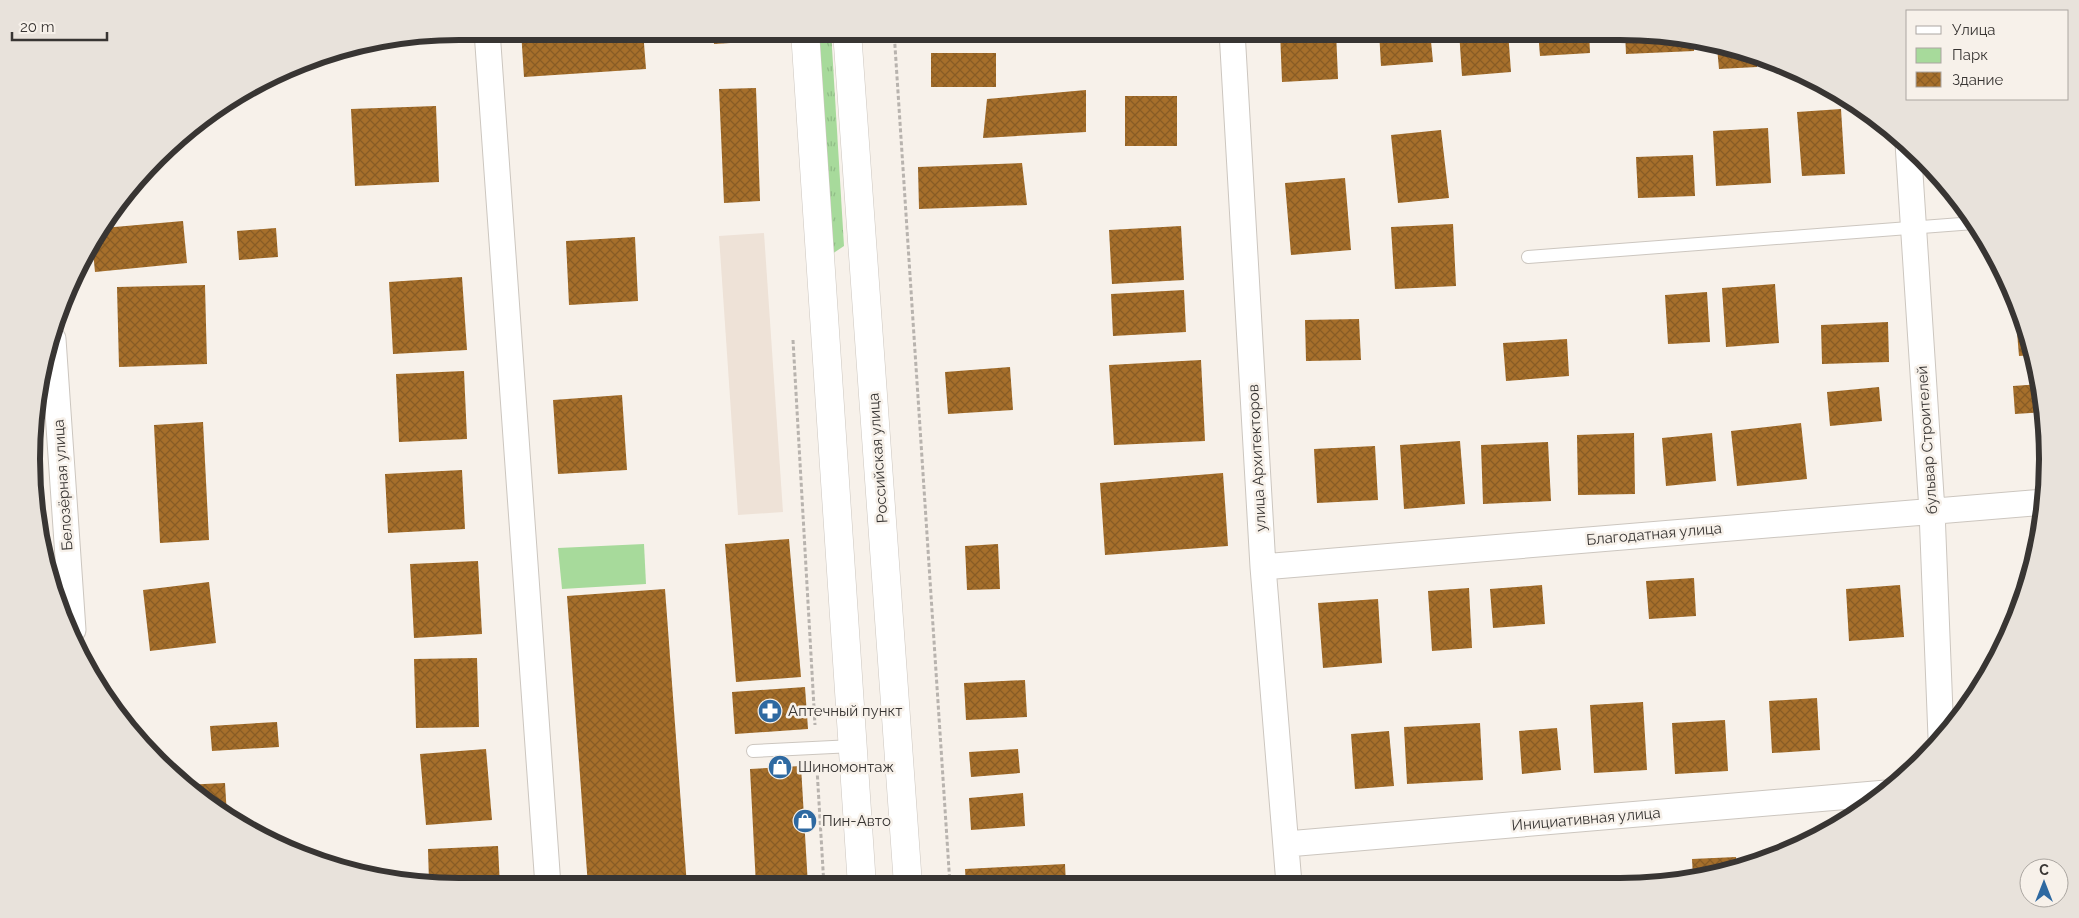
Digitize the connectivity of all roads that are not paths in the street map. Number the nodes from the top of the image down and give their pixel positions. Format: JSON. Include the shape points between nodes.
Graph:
{"nodes":[{"id":1,"x":488,"y":40,"type":"edge"},
{"id":2,"x":806,"y":40,"type":"edge"},
{"id":3,"x":848,"y":40,"type":"edge"},
{"id":4,"x":1233,"y":40,"type":"edge"},
{"id":5,"x":1909,"y":156,"type":"edge"},
{"id":6,"x":1966,"y":223,"type":"edge"},
{"id":7,"x":1912,"y":226,"type":"junction"},
{"id":8,"x":1528,"y":258,"type":"dead end"},
{"id":9,"x":54,"y":352,"type":"edge"},
{"id":10,"x":2036,"y":503,"type":"edge"},
{"id":11,"x":1932,"y":511,"type":"junction"},
{"id":12,"x":1263,"y":567,"type":"junction"},
{"id":13,"x":71,"y":617,"type":"edge"},
{"id":14,"x":1942,"y":727,"type":"edge"},
{"id":15,"x":853,"y":746,"type":"junction"},
{"id":16,"x":752,"y":751,"type":"dead end"},
{"id":17,"x":1870,"y":794,"type":"edge"},
{"id":18,"x":1287,"y":844,"type":"junction"},
{"id":19,"x":547,"y":878,"type":"edge"},
{"id":20,"x":861,"y":878,"type":"edge"},
{"id":21,"x":908,"y":878,"type":"edge"},
{"id":22,"x":1289,"y":878,"type":"edge"}],
"edges":[{"from":1,"to":19,"type":"street"},
{"from":2,"to":15,"type":"main road"},
{"from":3,"to":21,"type":"main road","name":"Российская улица"},
{"from":4,"to":12,"type":"street","name":"улица Архитекторов"},
{"from":5,"to":7,"type":"street","name":"бульвар Строителей"},
{"from":6,"to":7,"type":"lane"},
{"from":7,"to":8,"type":"lane"},
{"from":7,"to":11,"type":"street","name":"бульвар Строителей"},
{"from":9,"to":13,"type":"street","name":"Белозёрная улица"},
{"from":10,"to":11,"type":"street","name":"Благодатная улица"},
{"from":11,"to":12,"type":"street","name":"Благодатная улица"},
{"from":11,"to":14,"type":"street","name":"бульвар Строителей"},
{"from":12,"to":18,"type":"street","name":"улица Архитекторов"},
{"from":15,"to":16,"type":"lane"},
{"from":15,"to":20,"type":"main road"},
{"from":17,"to":18,"type":"street","name":"Инициативная улица"},
{"from":18,"to":22,"type":"street","name":"улица Архитекторов"}]}
